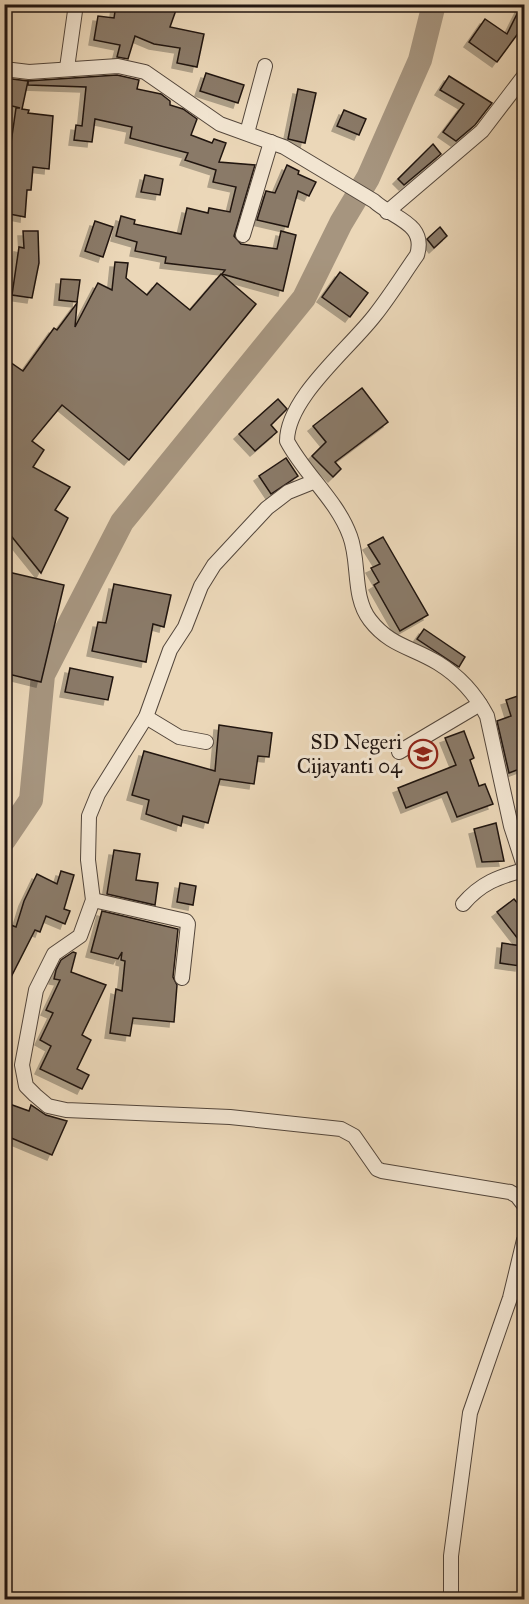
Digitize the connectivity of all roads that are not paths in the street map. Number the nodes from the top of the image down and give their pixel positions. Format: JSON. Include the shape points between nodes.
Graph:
{"nodes":[{"id":1,"x":76,"y":4,"type":"edge"},
{"id":2,"x":265,"y":66,"type":"dead end"},
{"id":3,"x":67,"y":68,"type":"junction"},
{"id":4,"x":4,"y":69,"type":"edge"},
{"id":5,"x":525,"y":76,"type":"edge"},
{"id":6,"x":248,"y":133,"type":"junction"},
{"id":7,"x":271,"y":142,"type":"junction"},
{"id":8,"x":387,"y":212,"type":"junction"},
{"id":9,"x":243,"y":235,"type":"dead end"},
{"id":10,"x":313,"y":482,"type":"junction"},
{"id":11,"x":480,"y":704,"type":"junction"},
{"id":12,"x":146,"y":717,"type":"junction"},
{"id":13,"x":206,"y":742,"type":"dead end"},
{"id":14,"x":399,"y":752,"type":"dead end"},
{"id":15,"x":525,"y":868,"type":"edge"},
{"id":16,"x":93,"y":900,"type":"junction"},
{"id":17,"x":463,"y":904,"type":"dead end"},
{"id":18,"x":182,"y":978,"type":"dead end"},
{"id":19,"x":525,"y":1205,"type":"edge"},
{"id":20,"x":525,"y":1240,"type":"edge"},
{"id":21,"x":451,"y":1599,"type":"edge"}],
"edges":[{"from":1,"to":3,"type":"street"},
{"from":2,"to":6,"type":"street"},
{"from":3,"to":4,"type":"street","via":[[29,72]]},
{"from":3,"to":6,"type":"street","via":[[118,66],[145,72],[220,124]]},
{"from":5,"to":8,"type":"street","via":[[482,131]]},
{"from":6,"to":7,"type":"street"},
{"from":7,"to":8,"type":"street"},
{"from":7,"to":9,"type":"street"},
{"from":8,"to":10,"type":"street","via":[[410,223],[420,245],[375,315],[317,381],[290,421],[287,441]]},
{"from":10,"to":11,"type":"street","via":[[333,503],[350,536],[358,568],[360,602],[368,618],[385,638],[437,662],[459,678]]},
{"from":10,"to":12,"type":"street","via":[[288,492],[267,508],[214,564],[186,627],[170,650]]},
{"from":11,"to":14,"type":"street"},
{"from":11,"to":15,"type":"street","via":[[487,716],[511,826]]},
{"from":12,"to":13,"type":"street","via":[[179,737]]},
{"from":12,"to":16,"type":"street","via":[[88,816]]},
{"from":15,"to":17,"type":"street","via":[[495,877],[476,889]]},
{"from":16,"to":18,"type":"street","via":[[186,921]]},
{"from":16,"to":19,"type":"street","via":[[80,936],[54,954],[36,990],[26,1034],[22,1065],[26,1086],[48,1106],[341,1128],[354,1136],[382,1171],[510,1192]]},
{"from":20,"to":21,"type":"street","via":[[510,1298],[470,1413],[451,1556]]}]}
